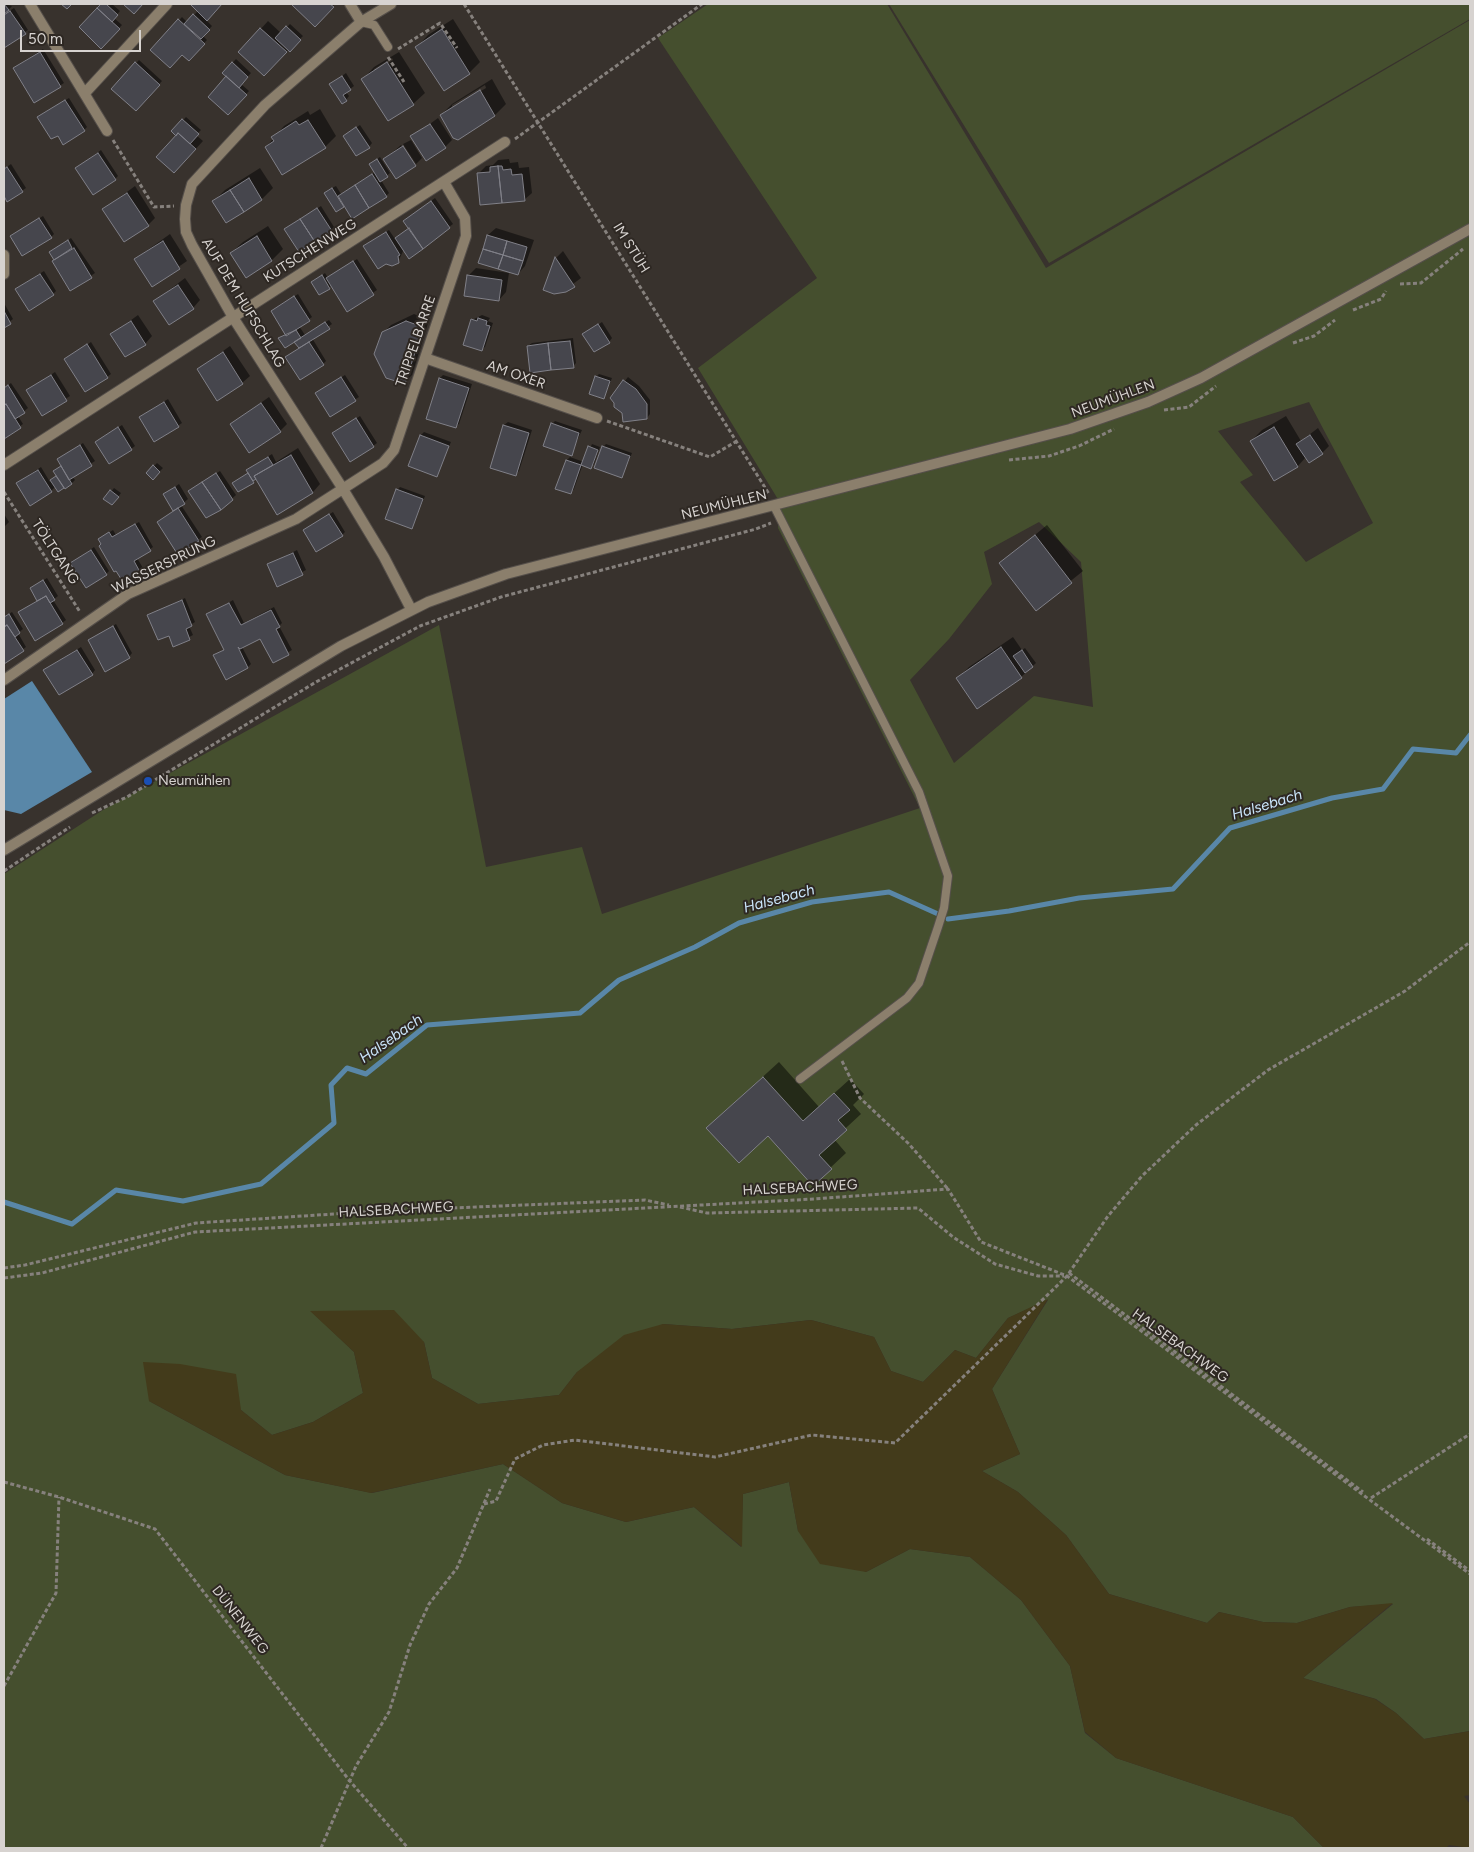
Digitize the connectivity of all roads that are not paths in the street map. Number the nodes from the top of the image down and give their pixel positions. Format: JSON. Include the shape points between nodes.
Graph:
{"nodes":[{"id":1,"x":30,"y":4,"type":"edge"},
{"id":2,"x":167,"y":4,"type":"edge"},
{"id":3,"x":350,"y":4,"type":"edge"},
{"id":4,"x":391,"y":4,"type":"edge"},
{"id":5,"x":361,"y":22,"type":"junction"},
{"id":6,"x":388,"y":46,"type":"dead end"},
{"id":7,"x":85,"y":93,"type":"junction"},
{"id":8,"x":107,"y":130,"type":"road end"},
{"id":9,"x":505,"y":142,"type":"road end"},
{"id":10,"x":444,"y":182,"type":"junction"},
{"id":11,"x":1470,"y":229,"type":"edge"},
{"id":12,"x":4,"y":254,"type":"edge"},
{"id":13,"x":4,"y":274,"type":"edge"},
{"id":14,"x":234,"y":319,"type":"junction"},
{"id":15,"x":425,"y":358,"type":"junction"},
{"id":16,"x":597,"y":418,"type":"road end"},
{"id":17,"x":4,"y":465,"type":"edge"},
{"id":18,"x":343,"y":489,"type":"junction"},
{"id":19,"x":774,"y":506,"type":"junction"},
{"id":20,"x":411,"y":610,"type":"junction"},
{"id":21,"x":4,"y":680,"type":"edge"},
{"id":22,"x":4,"y":850,"type":"edge"},
{"id":23,"x":800,"y":1079,"type":"dead end"}],
"edges":[{"from":1,"to":7,"type":"street"},
{"from":2,"to":7,"type":"street"},
{"from":3,"to":5,"type":"street"},
{"from":4,"to":5,"type":"street","name":"AUF DEM HUFSCHLAG"},
{"from":5,"to":6,"type":"lane","via":[[374,25]]},
{"from":5,"to":14,"type":"street","name":"AUF DEM HUFSCHLAG","via":[[265,104],[192,184],[186,205],[186,232]]},
{"from":7,"to":8,"type":"street"},
{"from":9,"to":10,"type":"street","name":"KUTSCHENWEG"},
{"from":10,"to":14,"type":"street","name":"KUTSCHENWEG","via":[[251,304]]},
{"from":10,"to":15,"type":"street","name":"TRIPPELBARRE","via":[[465,218],[466,236]]},
{"from":11,"to":19,"type":"street","name":"NEUMÜHLEN","via":[[1201,378],[1148,402],[1070,429]]},
{"from":12,"to":13,"type":"street"},
{"from":14,"to":17,"type":"street","name":"KUTSCHENWEG"},
{"from":14,"to":18,"type":"street","name":"AUF DEM HUFSCHLAG"},
{"from":15,"to":16,"type":"street","name":"AM OXER"},
{"from":15,"to":18,"type":"street","name":"TRIPPELBARRE","via":[[394,450],[383,463]]},
{"from":18,"to":20,"type":"street","name":"AUF DEM HUFSCHLAG"},
{"from":18,"to":21,"type":"street","name":"WASSERSPRUNG","via":[[296,519],[128,594]]},
{"from":19,"to":20,"type":"street","name":"NEUMÜHLEN","via":[[506,574]]},
{"from":19,"to":23,"type":"lane","via":[[919,792],[948,876],[944,908],[919,983],[907,998]]},
{"from":20,"to":22,"type":"street","name":"NEUMÜHLEN","via":[[341,646]]}]}
